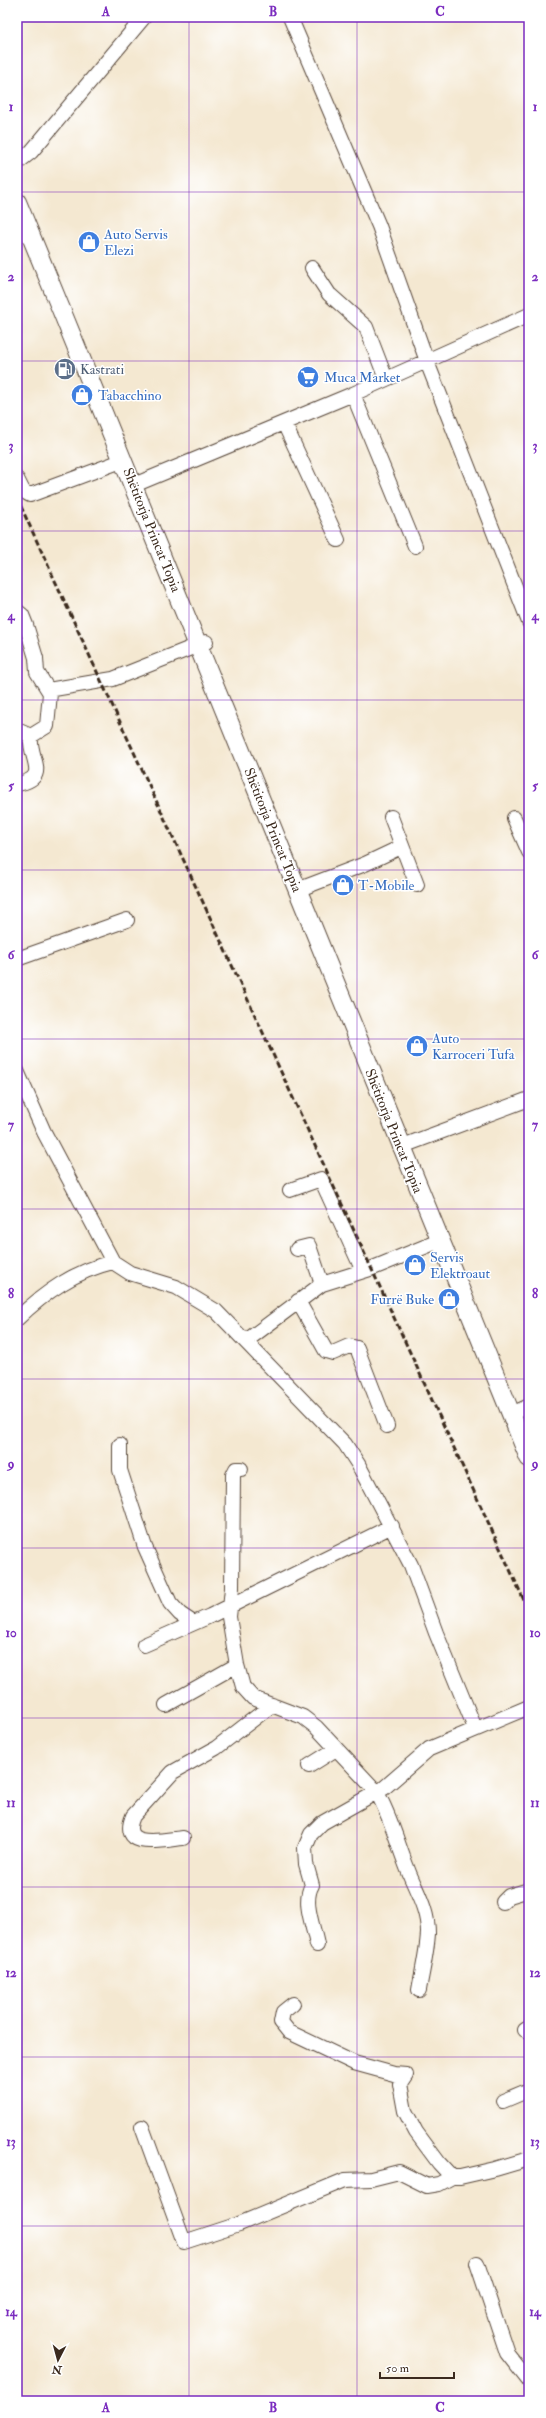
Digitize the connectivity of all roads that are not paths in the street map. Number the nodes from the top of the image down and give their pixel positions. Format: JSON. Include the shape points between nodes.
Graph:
{"nodes":[{"id":1,"x":144,"y":17,"type":"edge"},
{"id":2,"x":290,"y":17,"type":"edge"},
{"id":3,"x":17,"y":163,"type":"edge"},
{"id":4,"x":17,"y":202,"type":"edge"},
{"id":5,"x":312,"y":268,"type":"dead end"},
{"id":6,"x":528,"y":319,"type":"edge"},
{"id":7,"x":427,"y":360,"type":"junction"},
{"id":8,"x":386,"y":379,"type":"junction"},
{"id":9,"x":352,"y":394,"type":"junction"},
{"id":10,"x":284,"y":423,"type":"junction"},
{"id":11,"x":124,"y":460,"type":"junction"},
{"id":12,"x":17,"y":479,"type":"edge"},
{"id":13,"x":134,"y":485,"type":"junction"},
{"id":14,"x":338,"y":540,"type":"dead end"},
{"id":15,"x":415,"y":546,"type":"dead end"},
{"id":16,"x":17,"y":611,"type":"edge"},
{"id":17,"x":529,"y":622,"type":"edge"},
{"id":18,"x":202,"y":644,"type":"junction"},
{"id":19,"x":50,"y":693,"type":"junction"},
{"id":20,"x":17,"y":730,"type":"edge"},
{"id":21,"x":31,"y":736,"type":"junction"},
{"id":22,"x":17,"y":784,"type":"edge"},
{"id":23,"x":391,"y":817,"type":"dead end"},
{"id":24,"x":514,"y":818,"type":"dead end"},
{"id":25,"x":401,"y":847,"type":"junction"},
{"id":26,"x":529,"y":852,"type":"edge"},
{"id":27,"x":417,"y":885,"type":"dead end"},
{"id":28,"x":297,"y":890,"type":"junction"},
{"id":29,"x":127,"y":920,"type":"dead end"},
{"id":30,"x":17,"y":959,"type":"edge"},
{"id":31,"x":17,"y":1071,"type":"edge"},
{"id":32,"x":529,"y":1099,"type":"edge"},
{"id":33,"x":400,"y":1147,"type":"junction"},
{"id":34,"x":290,"y":1190,"type":"dead end"},
{"id":35,"x":439,"y":1241,"type":"junction"},
{"id":36,"x":297,"y":1249,"type":"dead end"},
{"id":37,"x":113,"y":1262,"type":"junction"},
{"id":38,"x":363,"y":1271,"type":"junction"},
{"id":39,"x":322,"y":1284,"type":"junction"},
{"id":40,"x":298,"y":1301,"type":"junction"},
{"id":41,"x":17,"y":1319,"type":"edge"},
{"id":42,"x":246,"y":1341,"type":"junction"},
{"id":43,"x":387,"y":1426,"type":"dead end"},
{"id":44,"x":120,"y":1445,"type":"dead end"},
{"id":45,"x":529,"y":1458,"type":"edge"},
{"id":46,"x":241,"y":1469,"type":"dead end"},
{"id":47,"x":392,"y":1526,"type":"junction"},
{"id":48,"x":232,"y":1605,"type":"junction"},
{"id":49,"x":192,"y":1622,"type":"junction"},
{"id":50,"x":144,"y":1645,"type":"dead end"},
{"id":51,"x":237,"y":1665,"type":"junction"},
{"id":52,"x":166,"y":1705,"type":"dead end"},
{"id":53,"x":272,"y":1705,"type":"junction"},
{"id":54,"x":527,"y":1711,"type":"edge"},
{"id":55,"x":475,"y":1728,"type":"junction"},
{"id":56,"x":336,"y":1749,"type":"junction"},
{"id":57,"x":309,"y":1766,"type":"dead end"},
{"id":58,"x":376,"y":1791,"type":"junction"},
{"id":59,"x":183,"y":1838,"type":"dead end"},
{"id":60,"x":529,"y":1890,"type":"edge"},
{"id":61,"x":503,"y":1902,"type":"dead end"},
{"id":62,"x":317,"y":1945,"type":"dead end"},
{"id":63,"x":419,"y":1990,"type":"dead end"},
{"id":64,"x":293,"y":2004,"type":"dead end"},
{"id":65,"x":529,"y":2090,"type":"edge"},
{"id":66,"x":503,"y":2101,"type":"dead end"},
{"id":67,"x":142,"y":2127,"type":"dead end"},
{"id":68,"x":529,"y":2159,"type":"edge"},
{"id":69,"x":452,"y":2177,"type":"junction"},
{"id":70,"x":477,"y":2263,"type":"dead end"},
{"id":71,"x":529,"y":2381,"type":"edge"}],
"edges":[{"from":1,"to":3,"type":"street","via":[[31,152]]},
{"from":2,"to":7,"type":"street","via":[[378,226]]},
{"from":4,"to":11,"type":"main road","name":"Shëtitorja Princat Topia"},
{"from":5,"to":8,"type":"street","via":[[329,294],[366,327]]},
{"from":6,"to":7,"type":"street"},
{"from":7,"to":8,"type":"street"},
{"from":7,"to":17,"type":"street"},
{"from":8,"to":9,"type":"street"},
{"from":9,"to":10,"type":"street"},
{"from":9,"to":15,"type":"street"},
{"from":10,"to":13,"type":"street"},
{"from":10,"to":14,"type":"street"},
{"from":11,"to":12,"type":"street","via":[[30,494],[23,491]]},
{"from":11,"to":13,"type":"main road","name":"Shëtitorja Princat Topia"},
{"from":13,"to":18,"type":"main road","name":"Shëtitorja Princat Topia"},
{"from":16,"to":19,"type":"street","via":[[22,615],[26,625],[36,658],[37,672]]},
{"from":18,"to":19,"type":"street","via":[[113,679],[60,687]]},
{"from":18,"to":28,"type":"main road","name":"Shëtitorja Princat Topia"},
{"from":19,"to":21,"type":"street","via":[[47,726]]},
{"from":20,"to":21,"type":"street"},
{"from":21,"to":22,"type":"street","via":[[36,775],[31,781]]},
{"from":23,"to":25,"type":"street"},
{"from":24,"to":26,"type":"street"},
{"from":25,"to":27,"type":"street"},
{"from":25,"to":28,"type":"street","via":[[366,864]]},
{"from":28,"to":33,"type":"main road","name":"Shëtitorja Princat Topia"},
{"from":29,"to":30,"type":"street"},
{"from":31,"to":37,"type":"street","via":[[44,1132]]},
{"from":32,"to":33,"type":"street"},
{"from":33,"to":35,"type":"main road","name":"Shëtitorja Princat Topia"},
{"from":34,"to":38,"type":"street","via":[[321,1179]]},
{"from":35,"to":38,"type":"street"},
{"from":35,"to":45,"type":"main road","name":"Shëtitorja Princat Topia"},
{"from":36,"to":39,"type":"street","via":[[309,1246]]},
{"from":37,"to":41,"type":"street","via":[[91,1267],[64,1281],[31,1305]]},
{"from":37,"to":42,"type":"street","via":[[130,1274],[162,1281],[196,1297],[216,1311]]},
{"from":38,"to":39,"type":"street"},
{"from":39,"to":40,"type":"street"},
{"from":40,"to":42,"type":"street"},
{"from":40,"to":43,"type":"street","via":[[326,1350],[333,1353],[349,1346],[356,1348]]},
{"from":42,"to":47,"type":"street","via":[[345,1444]]},
{"from":44,"to":49,"type":"street","via":[[120,1470],[145,1547],[170,1603]]},
{"from":46,"to":48,"type":"street","via":[[234,1471],[233,1474]]},
{"from":47,"to":48,"type":"street"},
{"from":47,"to":55,"type":"street","via":[[412,1565],[436,1633]]},
{"from":48,"to":49,"type":"street"},
{"from":48,"to":51,"type":"street","via":[[229,1617]]},
{"from":49,"to":50,"type":"street"},
{"from":51,"to":52,"type":"street"},
{"from":51,"to":53,"type":"street","via":[[247,1693]]},
{"from":53,"to":56,"type":"street","via":[[303,1717]]},
{"from":53,"to":59,"type":"street","via":[[216,1748],[173,1772],[133,1816],[129,1825],[137,1840],[146,1842]]},
{"from":54,"to":55,"type":"street"},
{"from":55,"to":58,"type":"street","via":[[429,1749]]},
{"from":56,"to":57,"type":"street"},
{"from":56,"to":58,"type":"street"},
{"from":58,"to":62,"type":"street","via":[[322,1823],[308,1841],[305,1856],[312,1885],[308,1893],[309,1909]]},
{"from":58,"to":63,"type":"street","via":[[396,1832],[425,1911],[428,1933]]},
{"from":60,"to":61,"type":"street","via":[[509,1896]]},
{"from":64,"to":69,"type":"street","via":[[283,2012],[281,2022],[289,2032],[354,2063],[406,2075],[400,2084],[409,2120]]},
{"from":65,"to":66,"type":"street"},
{"from":67,"to":69,"type":"street","via":[[184,2242],[240,2224],[344,2180],[371,2179],[399,2172],[427,2186],[439,2184]]},
{"from":68,"to":69,"type":"street"},
{"from":70,"to":71,"type":"street","via":[[507,2353]]}]}
